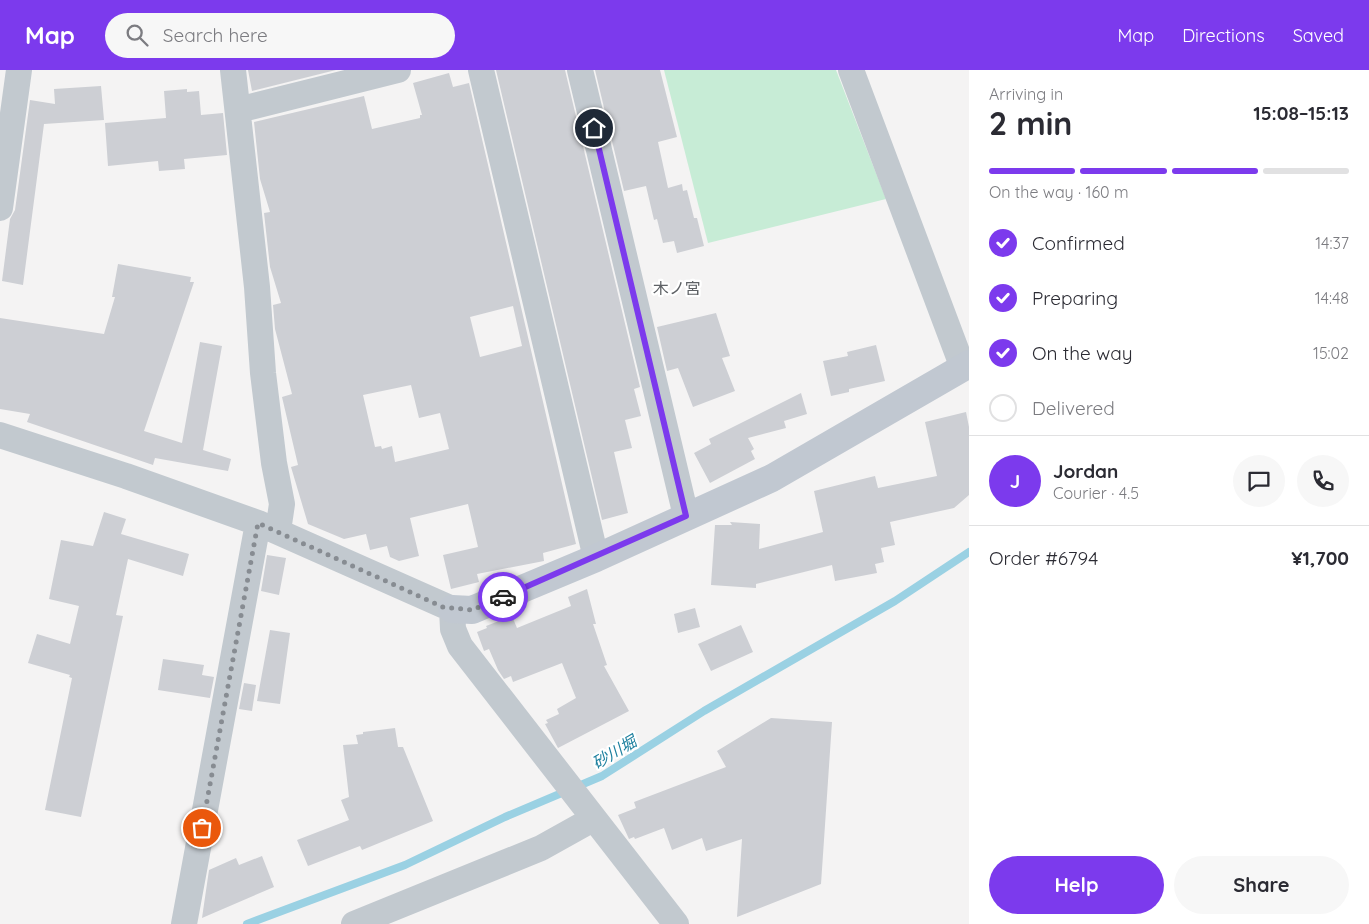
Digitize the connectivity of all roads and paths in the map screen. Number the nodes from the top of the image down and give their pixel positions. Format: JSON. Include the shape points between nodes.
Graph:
{"nodes":[{"id":1,"x":19,"y":70,"type":"edge"},
{"id":2,"x":233,"y":70,"type":"edge"},
{"id":3,"x":398,"y":70,"type":"edge"},
{"id":4,"x":481,"y":70,"type":"edge"},
{"id":5,"x":580,"y":70,"type":"edge"},
{"id":6,"x":851,"y":70,"type":"edge"},
{"id":7,"x":238,"y":110,"type":"junction"},
{"id":8,"x":4,"y":143,"type":"edge"},
{"id":9,"x":0,"y":208,"type":"edge"},
{"id":10,"x":966,"y":366,"type":"edge"},
{"id":11,"x":0,"y":435,"type":"edge"},
{"id":12,"x":686,"y":516,"type":"junction"},
{"id":13,"x":268,"y":527,"type":"junction"},
{"id":14,"x":596,"y":558,"type":"junction"},
{"id":15,"x":452,"y":609,"type":"junction"},
{"id":16,"x":590,"y":815,"type":"junction"},
{"id":17,"x":184,"y":924,"type":"edge"},
{"id":18,"x":354,"y":924,"type":"edge"},
{"id":19,"x":676,"y":924,"type":"edge"}],
"edges":[{"from":1,"to":8,"type":"street"},
{"from":2,"to":7,"type":"street"},
{"from":3,"to":7,"type":"street"},
{"from":4,"to":14,"type":"street"},
{"from":5,"to":12,"type":"street"},
{"from":6,"to":10,"type":"street"},
{"from":7,"to":13,"type":"street","via":[[257,287],[262,373],[282,504]]},
{"from":8,"to":9,"type":"street"},
{"from":10,"to":12,"type":"street","via":[[772,478]]},
{"from":11,"to":13,"type":"street"},
{"from":12,"to":14,"type":"street"},
{"from":13,"to":15,"type":"street"},
{"from":13,"to":17,"type":"street"},
{"from":14,"to":15,"type":"street","via":[[472,610]]},
{"from":15,"to":16,"type":"street","via":[[452,629],[460,646]]},
{"from":16,"to":18,"type":"street","via":[[541,848]]},
{"from":16,"to":19,"type":"street"}]}
